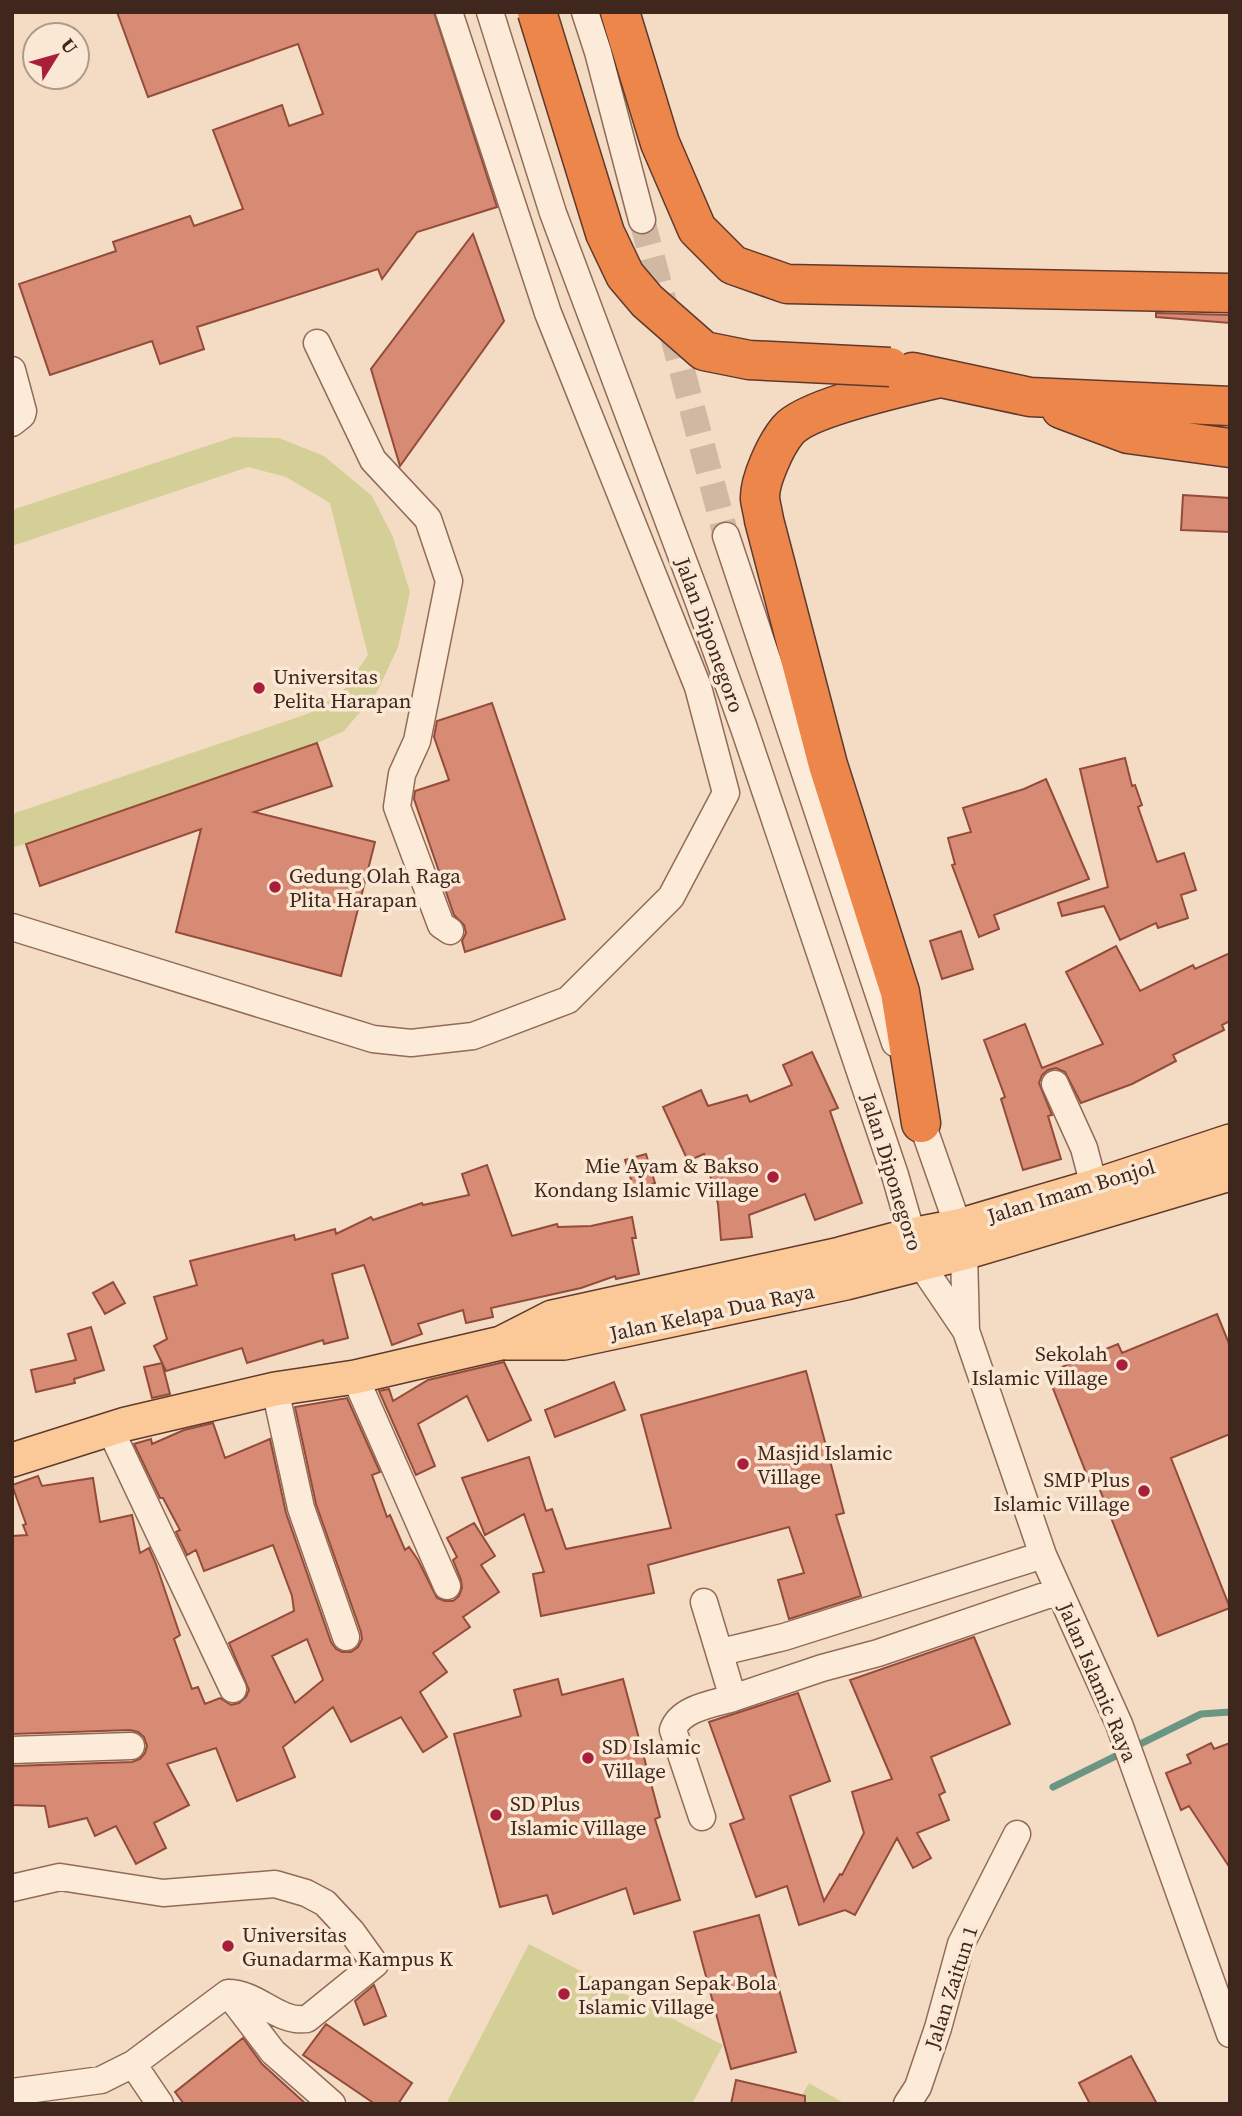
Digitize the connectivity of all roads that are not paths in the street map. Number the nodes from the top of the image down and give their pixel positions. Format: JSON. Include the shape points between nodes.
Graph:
{"nodes":[{"id":1,"x":449,"y":12,"type":"edge"},
{"id":2,"x":489,"y":12,"type":"edge"},
{"id":3,"x":537,"y":12,"type":"edge"},
{"id":4,"x":585,"y":12,"type":"edge"},
{"id":5,"x":620,"y":12,"type":"edge"},
{"id":6,"x":642,"y":220,"type":"tunnel mouth"},
{"id":7,"x":1230,"y":293,"type":"edge"},
{"id":8,"x":317,"y":343,"type":"dead end"},
{"id":9,"x":12,"y":370,"type":"edge"},
{"id":10,"x":939,"y":378,"type":"junction"},
{"id":11,"x":1030,"y":397,"type":"junction"},
{"id":12,"x":1230,"y":406,"type":"edge"},
{"id":13,"x":12,"y":423,"type":"edge"},
{"id":14,"x":1230,"y":448,"type":"edge"},
{"id":15,"x":726,"y":536,"type":"tunnel mouth"},
{"id":16,"x":12,"y":927,"type":"edge"},
{"id":17,"x":450,"y":932,"type":"dead end"},
{"id":18,"x":1055,"y":1084,"type":"dead end"},
{"id":19,"x":921,"y":1123,"type":"junction"},
{"id":20,"x":1230,"y":1141,"type":"edge"},
{"id":21,"x":1230,"y":1174,"type":"edge"},
{"id":22,"x":1094,"y":1186,"type":"junction"},
{"id":23,"x":961,"y":1239,"type":"junction"},
{"id":24,"x":915,"y":1249,"type":"junction"},
{"id":25,"x":966,"y":1331,"type":"junction"},
{"id":26,"x":355,"y":1377,"type":"junction"},
{"id":27,"x":275,"y":1389,"type":"junction"},
{"id":28,"x":110,"y":1429,"type":"junction"},
{"id":29,"x":12,"y":1460,"type":"edge"},
{"id":30,"x":1043,"y":1555,"type":"junction"},
{"id":31,"x":447,"y":1586,"type":"dead end"},
{"id":32,"x":1059,"y":1591,"type":"junction"},
{"id":33,"x":704,"y":1602,"type":"dead end"},
{"id":34,"x":346,"y":1637,"type":"dead end"},
{"id":35,"x":720,"y":1652,"type":"junction"},
{"id":36,"x":233,"y":1689,"type":"dead end"},
{"id":37,"x":733,"y":1698,"type":"junction"},
{"id":38,"x":131,"y":1746,"type":"dead end"},
{"id":39,"x":12,"y":1750,"type":"edge"},
{"id":40,"x":702,"y":1817,"type":"dead end"},
{"id":41,"x":1017,"y":1834,"type":"dead end"},
{"id":42,"x":12,"y":1888,"type":"edge"},
{"id":43,"x":228,"y":1993,"type":"junction"},
{"id":44,"x":1230,"y":2034,"type":"edge"},
{"id":45,"x":133,"y":2064,"type":"junction"},
{"id":46,"x":12,"y":2092,"type":"edge"},
{"id":47,"x":160,"y":2104,"type":"edge"},
{"id":48,"x":332,"y":2104,"type":"edge"},
{"id":49,"x":907,"y":2104,"type":"edge"}],
"edges":[{"from":1,"to":16,"type":"street","via":[[548,313],[698,687],[726,793],[671,897],[568,1000],[473,1037],[411,1043],[373,1039]]},
{"from":2,"to":24,"type":"street","name":"Jalan Diponegoro","via":[[554,213],[744,728],[895,1175]]},
{"from":3,"to":10,"type":"highway","bridge":true,"via":[[605,233],[625,275],[647,301],[704,351],[749,360],[890,367]]},
{"from":4,"to":6,"type":"street"},
{"from":5,"to":7,"type":"highway","via":[[660,143],[697,229],[733,265],[787,284]]},
{"from":8,"to":17,"type":"street","via":[[373,460],[428,519],[449,581],[418,741],[402,774],[397,807],[442,925]]},
{"from":9,"to":13,"type":"street","via":[[23,411]]},
{"from":10,"to":11,"type":"highway"},
{"from":10,"to":19,"type":"highway","via":[[831,408],[793,426],[778,446],[760,496],[828,765],[900,992]]},
{"from":11,"to":12,"type":"highway"},
{"from":11,"to":14,"type":"highway","via":[[1128,434]]},
{"from":15,"to":19,"type":"street","name":"Jalan Diponegoro"},
{"from":18,"to":22,"type":"street","via":[[1084,1148]]},
{"from":19,"to":23,"type":"street","name":"Jalan Diponegoro"},
{"from":20,"to":22,"type":"main road","name":"Jalan Imam Bonjol"},
{"from":21,"to":23,"type":"main road","name":"Jalan Imam Bonjol"},
{"from":22,"to":23,"type":"main road","name":"Jalan Imam Bonjol"},
{"from":23,"to":24,"type":"main road","name":"Jalan Imam Bonjol"},
{"from":23,"to":25,"type":"street","name":"Jalan Islamic Raya"},
{"from":24,"to":25,"type":"street","name":"Jalan Islamic Raya"},
{"from":24,"to":26,"type":"main road","name":"Jalan Kelapa Dua Raya","via":[[846,1283],[702,1300],[564,1343],[501,1343]]},
{"from":25,"to":30,"type":"street","name":"Jalan Islamic Raya"},
{"from":26,"to":27,"type":"main road","name":"Jalan Kelapa Dua Raya"},
{"from":26,"to":31,"type":"street"},
{"from":27,"to":28,"type":"main road","name":"Jalan Kelapa Dua Raya"},
{"from":27,"to":34,"type":"street","via":[[301,1508]]},
{"from":28,"to":29,"type":"main road","name":"Jalan Kelapa Dua Raya"},
{"from":28,"to":36,"type":"street"},
{"from":30,"to":32,"type":"street","name":"Jalan Islamic Raya"},
{"from":30,"to":35,"type":"street","via":[[784,1637]]},
{"from":32,"to":37,"type":"street"},
{"from":32,"to":44,"type":"street","name":"Jalan Islamic Raya","via":[[1119,1724]]},
{"from":33,"to":35,"type":"street"},
{"from":35,"to":37,"type":"street"},
{"from":37,"to":40,"type":"street","via":[[684,1714],[673,1730]]},
{"from":38,"to":39,"type":"street"},
{"from":41,"to":49,"type":"street","name":"Jalan Zaitun 1","via":[[961,1944],[934,2040],[918,2087]]},
{"from":42,"to":43,"type":"street","via":[[60,1877],[163,1893],[275,1884],[325,1903],[375,1965],[307,2019],[295,2021],[239,1993]]},
{"from":43,"to":45,"type":"street"},
{"from":43,"to":48,"type":"street","via":[[274,2052]]},
{"from":45,"to":46,"type":"street","via":[[101,2080]]},
{"from":45,"to":47,"type":"street"}]}
